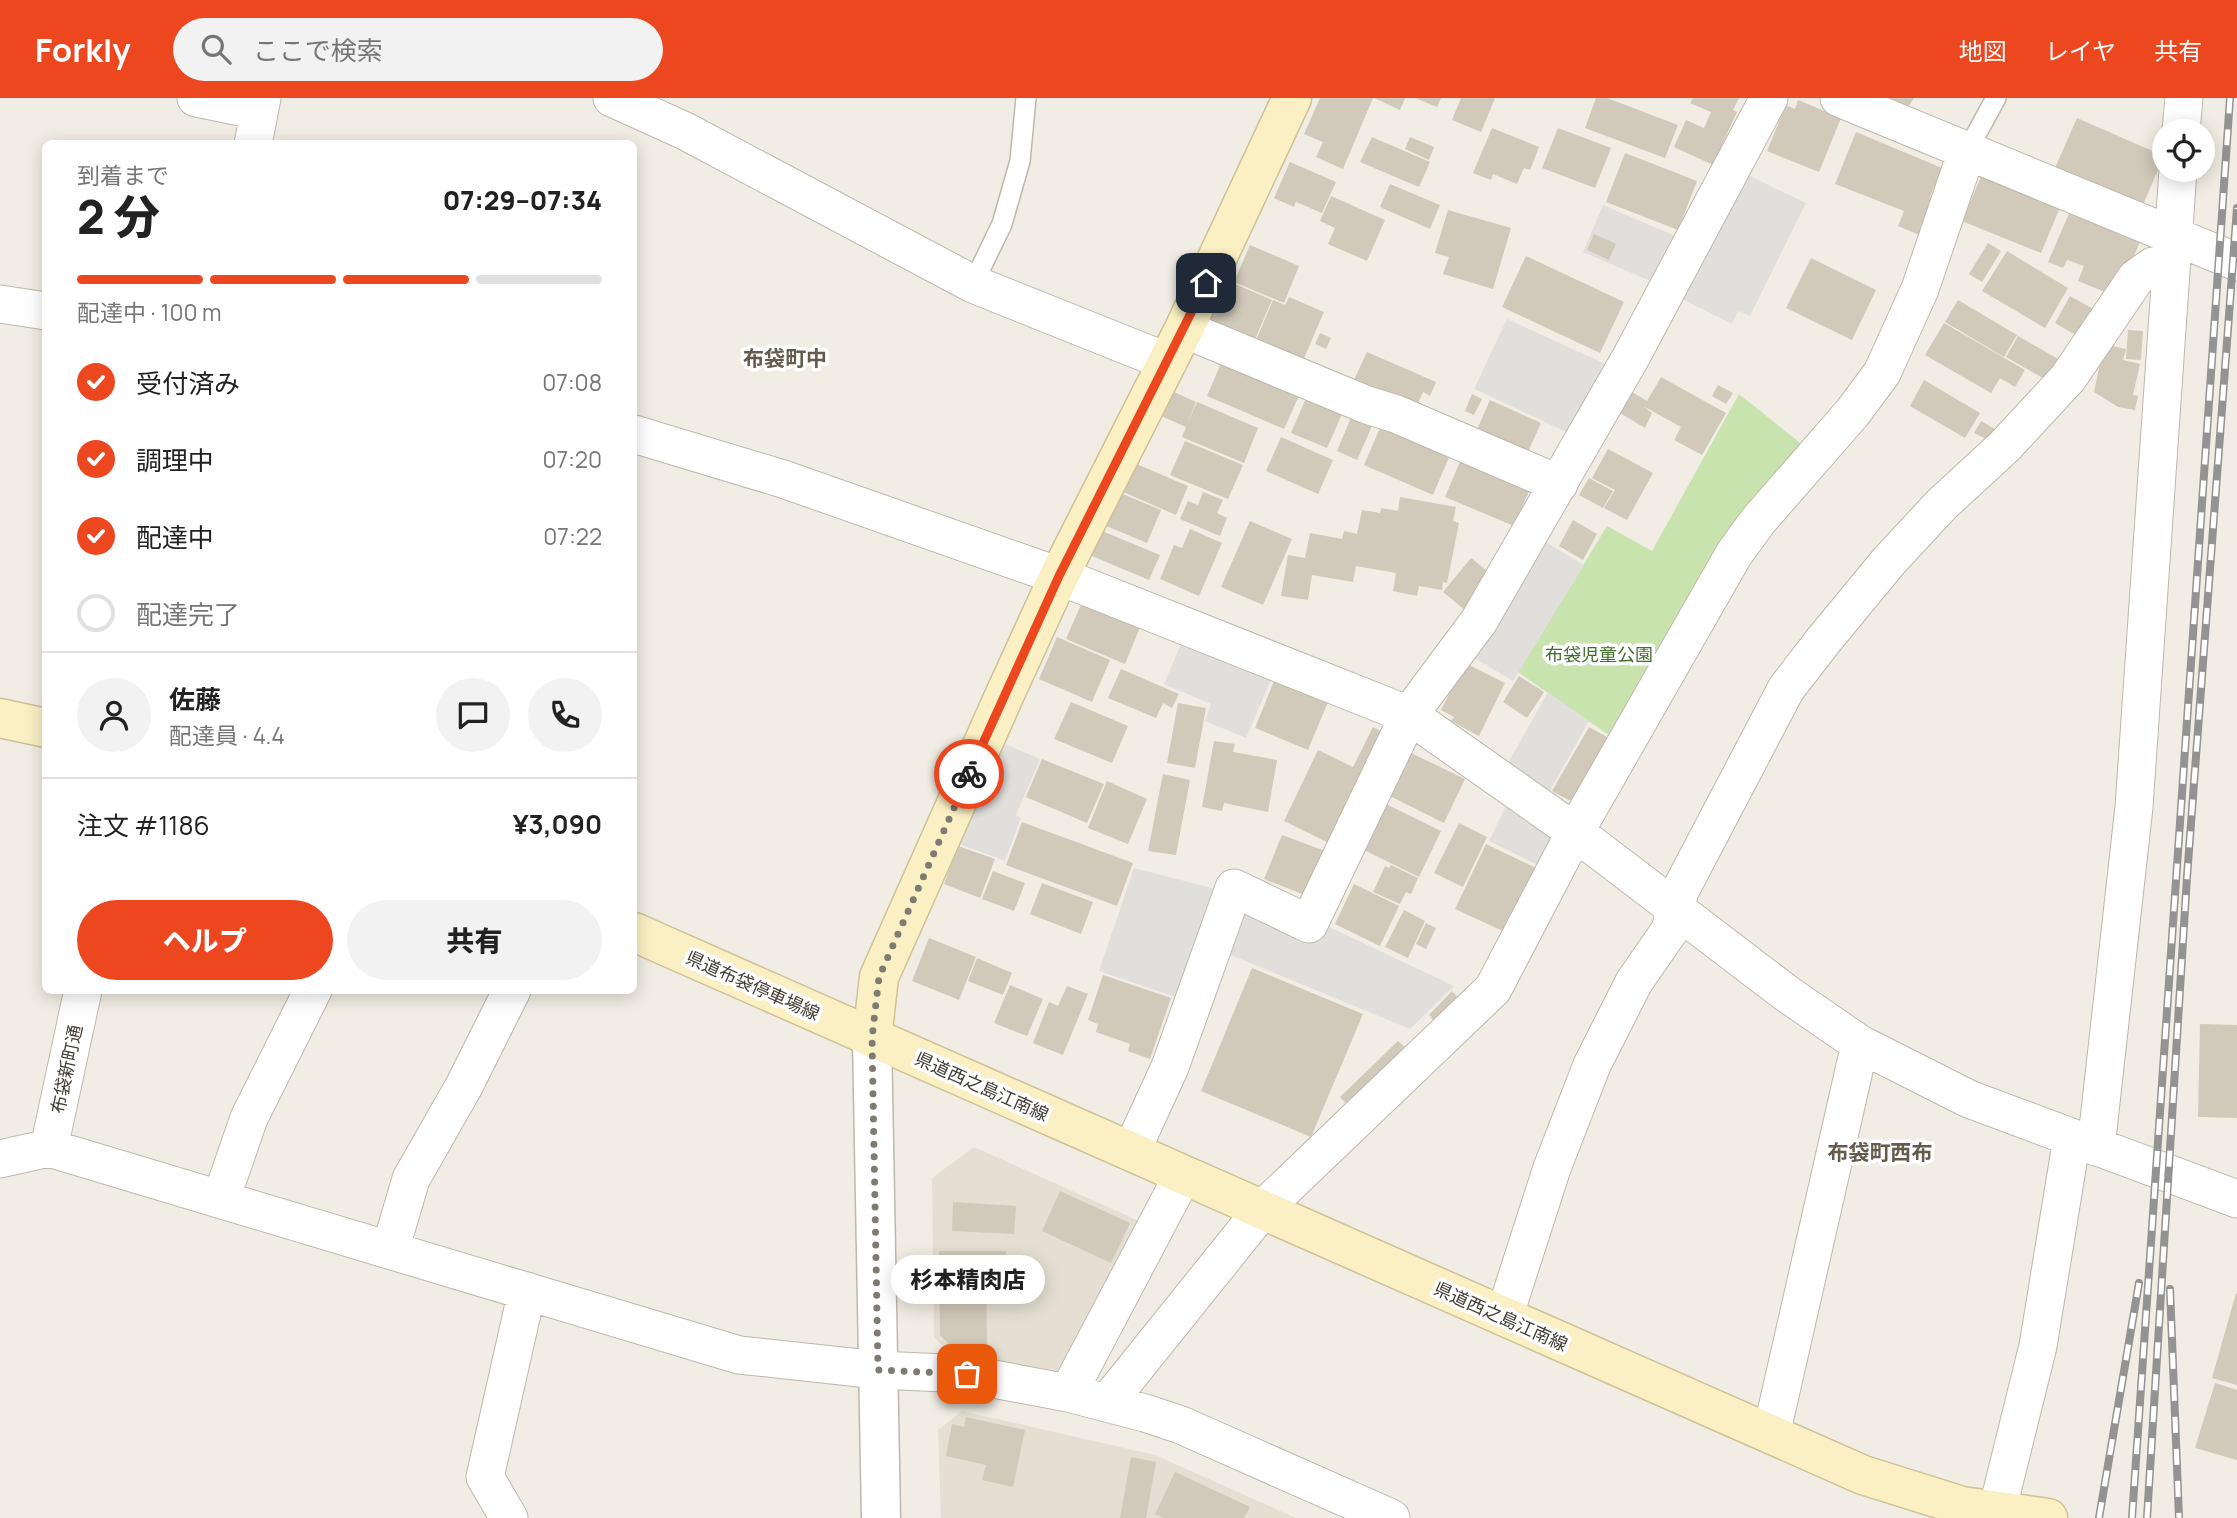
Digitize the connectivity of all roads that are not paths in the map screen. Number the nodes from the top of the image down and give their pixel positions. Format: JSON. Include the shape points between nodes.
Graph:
{"nodes":[{"id":1,"x":196,"y":98,"type":"edge"},
{"id":2,"x":612,"y":98,"type":"edge"},
{"id":3,"x":1026,"y":98,"type":"edge"},
{"id":4,"x":1292,"y":98,"type":"edge"},
{"id":5,"x":1769,"y":98,"type":"edge"},
{"id":6,"x":1839,"y":98,"type":"edge"},
{"id":7,"x":1996,"y":98,"type":"edge"},
{"id":8,"x":2184,"y":98,"type":"edge"},
{"id":9,"x":258,"y":117,"type":"edge"},
{"id":10,"x":2182,"y":119,"type":"edge"},
{"id":11,"x":1967,"y":151,"type":"junction"},
{"id":12,"x":2177,"y":182,"type":"edge"},
{"id":13,"x":2172,"y":251,"type":"junction"},
{"id":14,"x":2237,"y":262,"type":"edge"},
{"id":15,"x":973,"y":284,"type":"junction"},
{"id":16,"x":0,"y":304,"type":"edge"},
{"id":17,"x":42,"y":310,"type":"edge"},
{"id":18,"x":1176,"y":345,"type":"junction"},
{"id":19,"x":637,"y":435,"type":"edge"},
{"id":20,"x":1559,"y":484,"type":"junction"},
{"id":21,"x":1059,"y":576,"type":"junction"},
{"id":22,"x":1409,"y":715,"type":"junction"},
{"id":23,"x":0,"y":718,"type":"edge"},
{"id":24,"x":42,"y":727,"type":"edge"},
{"id":25,"x":1575,"y":832,"type":"junction"},
{"id":26,"x":1676,"y":909,"type":"junction"},
{"id":27,"x":637,"y":933,"type":"edge"},
{"id":28,"x":82,"y":994,"type":"edge"},
{"id":29,"x":311,"y":994,"type":"edge"},
{"id":30,"x":510,"y":994,"type":"edge"},
{"id":31,"x":872,"y":1038,"type":"junction"},
{"id":32,"x":1860,"y":1044,"type":"junction"},
{"id":33,"x":2084,"y":1143,"type":"junction"},
{"id":34,"x":49,"y":1148,"type":"junction"},
{"id":35,"x":1131,"y":1152,"type":"junction"},
{"id":36,"x":0,"y":1159,"type":"edge"},
{"id":37,"x":1183,"y":1175,"type":"junction"},
{"id":38,"x":221,"y":1199,"type":"junction"},
{"id":39,"x":2237,"y":1199,"type":"edge"},
{"id":40,"x":1262,"y":1210,"type":"junction"},
{"id":41,"x":390,"y":1250,"type":"junction"},
{"id":42,"x":527,"y":1291,"type":"junction"},
{"id":43,"x":1504,"y":1317,"type":"junction"},
{"id":44,"x":878,"y":1370,"type":"junction"},
{"id":45,"x":1068,"y":1393,"type":"junction"},
{"id":46,"x":1107,"y":1403,"type":"junction"},
{"id":47,"x":1771,"y":1435,"type":"junction"},
{"id":48,"x":1969,"y":1513,"type":"edge"},
{"id":49,"x":509,"y":1518,"type":"edge"},
{"id":50,"x":881,"y":1518,"type":"edge"},
{"id":51,"x":1391,"y":1518,"type":"edge"},
{"id":52,"x":2048,"y":1518,"type":"edge"}],
"edges":[{"from":1,"to":9,"type":"street"},
{"from":2,"to":15,"type":"street","via":[[685,131]]},
{"from":3,"to":15,"type":"lane","via":[[1020,162],[1002,224]]},
{"from":4,"to":18,"type":"main road"},
{"from":5,"to":20,"type":"street"},
{"from":6,"to":11,"type":"street"},
{"from":7,"to":11,"type":"lane"},
{"from":8,"to":10,"type":"street"},
{"from":11,"to":13,"type":"street"},
{"from":11,"to":25,"type":"street","via":[[1920,289],[1882,373],[1734,554]]},
{"from":12,"to":13,"type":"street"},
{"from":13,"to":14,"type":"street"},
{"from":13,"to":26,"type":"street","via":[[2136,278],[2068,378],[1906,542],[1822,641],[1786,689],[1680,891]]},
{"from":13,"to":33,"type":"street","via":[[2134,807]]},
{"from":15,"to":18,"type":"street"},
{"from":16,"to":17,"type":"street"},
{"from":18,"to":20,"type":"street","via":[[1418,423]]},
{"from":18,"to":21,"type":"main road"},
{"from":19,"to":21,"type":"street","via":[[783,479]]},
{"from":20,"to":22,"type":"street","via":[[1479,621]]},
{"from":21,"to":22,"type":"street"},
{"from":21,"to":31,"type":"main road","via":[[879,977]]},
{"from":22,"to":25,"type":"street"},
{"from":22,"to":35,"type":"street","via":[[1309,924],[1234,888],[1170,1067]]},
{"from":23,"to":24,"type":"main road"},
{"from":25,"to":26,"type":"street"},
{"from":25,"to":40,"type":"street","via":[[1493,989]]},
{"from":26,"to":32,"type":"street"},
{"from":26,"to":43,"type":"street","via":[[1670,930],[1634,982],[1592,1065],[1552,1168]]},
{"from":27,"to":31,"type":"main road","name":"県道布袋停車場線"},
{"from":28,"to":34,"type":"street","name":"布袋新町通"},
{"from":29,"to":38,"type":"street","via":[[249,1118]]},
{"from":30,"to":41,"type":"street","via":[[411,1179]]},
{"from":31,"to":35,"type":"main road","name":"県道西之島江南線"},
{"from":31,"to":44,"type":"street"},
{"from":32,"to":33,"type":"street","via":[[1969,1099]]},
{"from":32,"to":47,"type":"street"},
{"from":33,"to":39,"type":"street"},
{"from":33,"to":48,"type":"street","via":[[2038,1346]]},
{"from":34,"to":36,"type":"street"},
{"from":34,"to":38,"type":"street"},
{"from":35,"to":37,"type":"main road","name":"県道西之島江南線"},
{"from":37,"to":40,"type":"main road","name":"県道西之島江南線"},
{"from":37,"to":45,"type":"street"},
{"from":38,"to":41,"type":"street"},
{"from":40,"to":43,"type":"main road","name":"県道西之島江南線"},
{"from":40,"to":46,"type":"street"},
{"from":41,"to":42,"type":"street"},
{"from":42,"to":44,"type":"street","via":[[739,1355]]},
{"from":42,"to":49,"type":"street","via":[[485,1477]]},
{"from":43,"to":47,"type":"main road","name":"県道西之島江南線"},
{"from":44,"to":45,"type":"street","via":[[967,1374]]},
{"from":44,"to":50,"type":"street"},
{"from":45,"to":46,"type":"street"},
{"from":46,"to":51,"type":"street","via":[[1181,1425]]},
{"from":47,"to":48,"type":"main road","name":"県道西之島江南線"},
{"from":48,"to":52,"type":"main road","name":"県道西之島江南線"}]}
